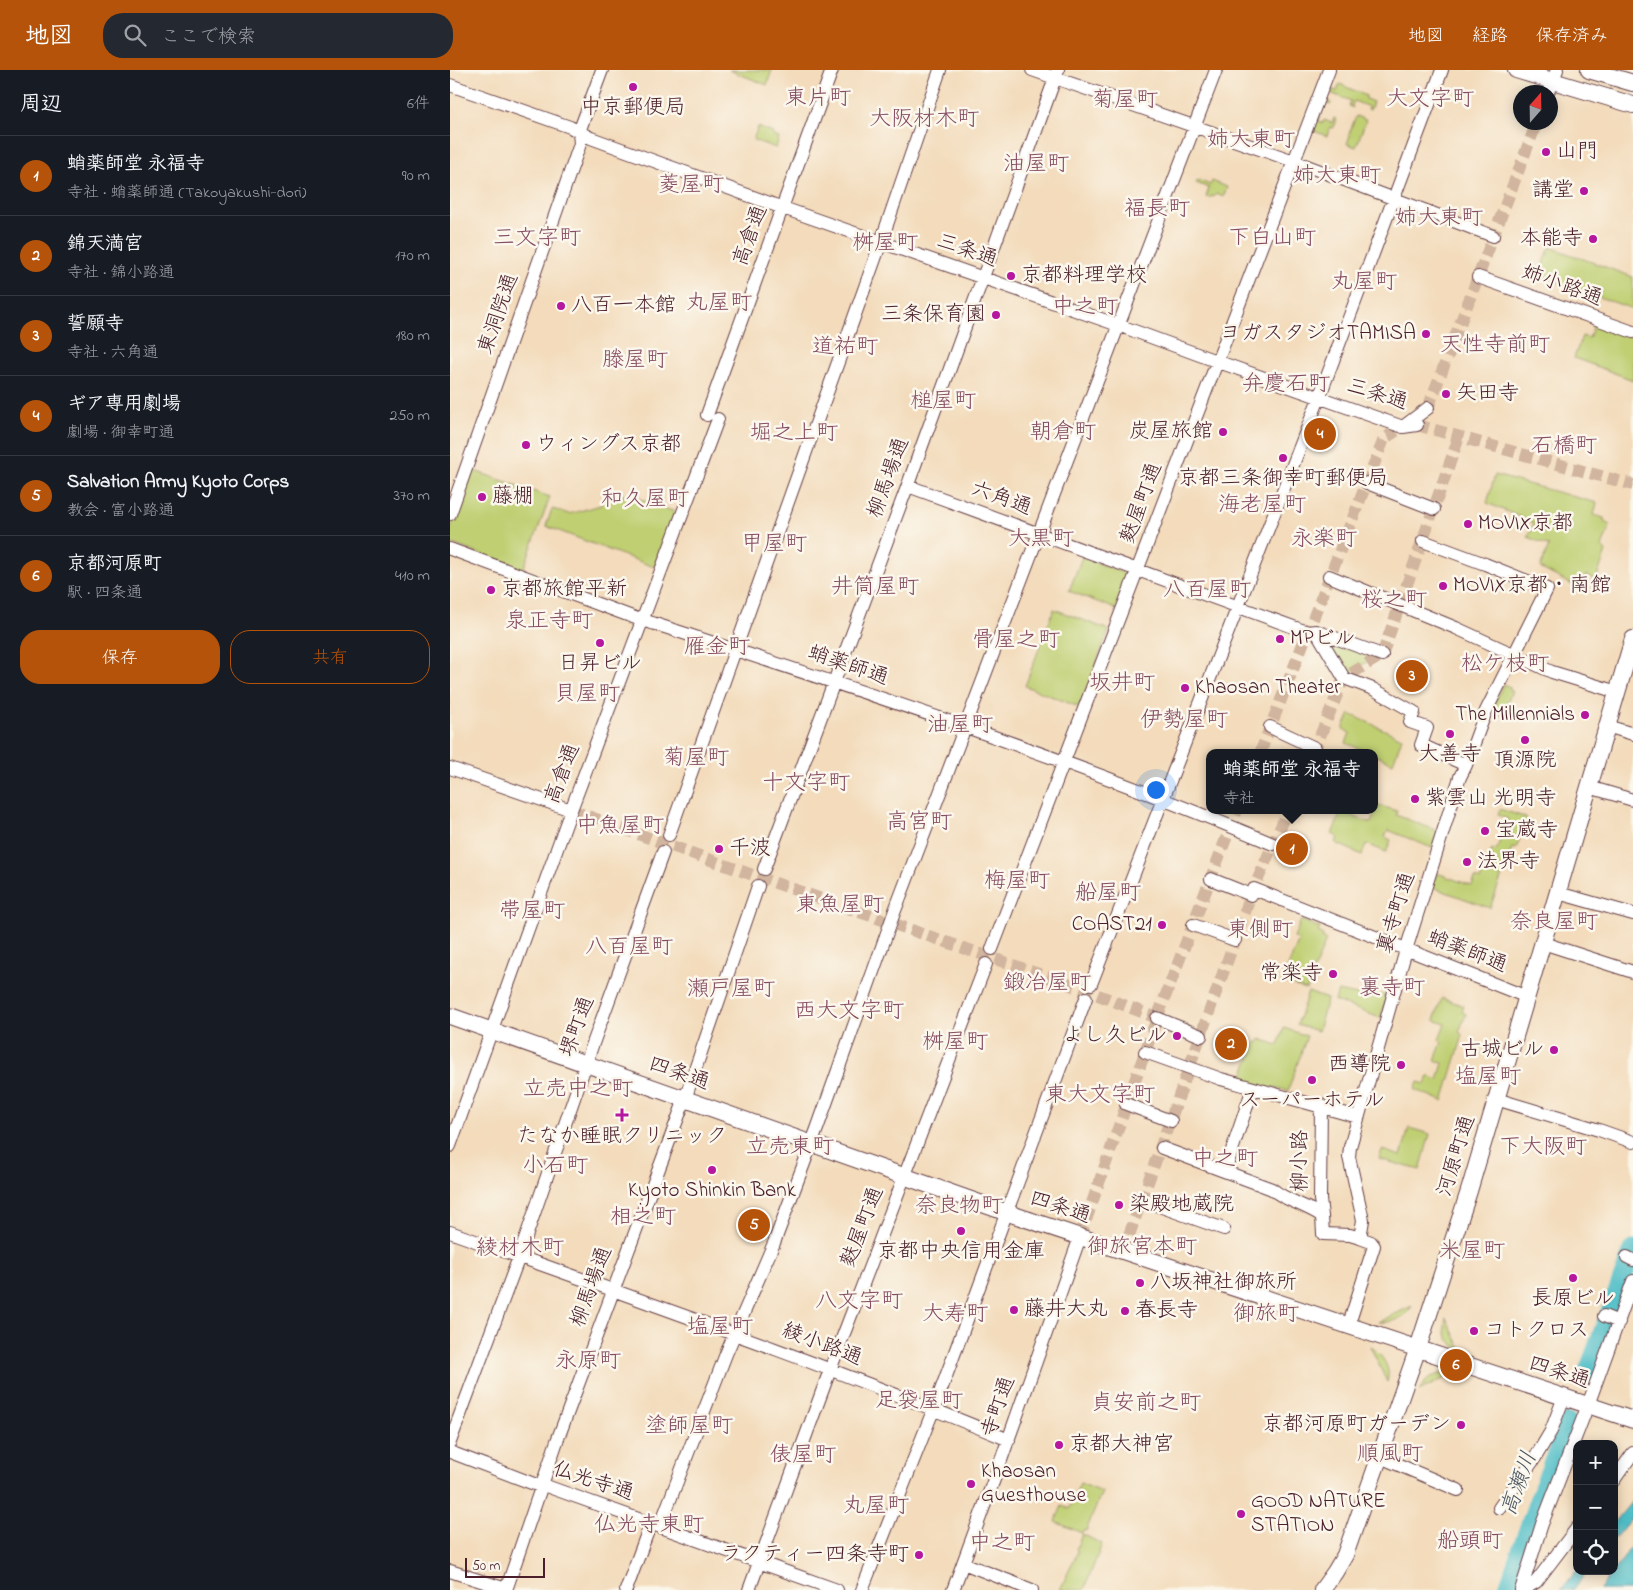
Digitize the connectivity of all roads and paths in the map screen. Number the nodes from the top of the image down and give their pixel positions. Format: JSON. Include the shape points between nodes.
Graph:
{"nodes":[{"id":1,"x":602,"y":70,"type":"edge"},
{"id":2,"x":832,"y":70,"type":"edge"},
{"id":3,"x":940,"y":70,"type":"edge"},
{"id":4,"x":1032,"y":70,"type":"edge"},
{"id":5,"x":1216,"y":70,"type":"edge"},
{"id":6,"x":1329,"y":70,"type":"edge"},
{"id":7,"x":1442,"y":70,"type":"edge"},
{"id":8,"x":1516,"y":70,"type":"edge"},
{"id":9,"x":1589,"y":70,"type":"edge"},
{"id":10,"x":1057,"y":74,"type":"edge"},
{"id":11,"x":1552,"y":81,"type":"edge"},
{"id":12,"x":1633,"y":83,"type":"edge"},
{"id":13,"x":450,"y":85,"type":"edge"},
{"id":14,"x":1633,"y":105,"type":"edge"},
{"id":15,"x":1194,"y":125,"type":"junction"},
{"id":16,"x":579,"y":132,"type":"junction"},
{"id":17,"x":1294,"y":161,"type":"junction"},
{"id":18,"x":1393,"y":198,"type":"junction"},
{"id":19,"x":783,"y":208,"type":"junction"},
{"id":20,"x":1494,"y":236,"type":"dead end"},
{"id":21,"x":881,"y":242,"type":"junction"},
{"id":22,"x":1478,"y":277,"type":"dead end"},
{"id":23,"x":984,"y":279,"type":"junction"},
{"id":24,"x":1118,"y":324,"type":"junction"},
{"id":25,"x":1633,"y":332,"type":"edge"},
{"id":26,"x":1216,"y":361,"type":"junction"},
{"id":27,"x":1319,"y":398,"type":"junction"},
{"id":28,"x":1428,"y":408,"type":"tunnel mouth"},
{"id":29,"x":1417,"y":425,"type":"tunnel mouth"},
{"id":30,"x":1399,"y":429,"type":"junction"},
{"id":31,"x":1367,"y":483,"type":"dead end"},
{"id":32,"x":908,"y":486,"type":"junction"},
{"id":33,"x":1434,"y":509,"type":"dead end"},
{"id":34,"x":450,"y":514,"type":"edge"},
{"id":35,"x":1038,"y":534,"type":"junction"},
{"id":36,"x":1423,"y":541,"type":"dead end"},
{"id":37,"x":450,"y":549,"type":"edge"},
{"id":38,"x":1138,"y":570,"type":"junction"},
{"id":39,"x":1329,"y":576,"type":"dead end"},
{"id":40,"x":1237,"y":607,"type":"junction"},
{"id":41,"x":643,"y":620,"type":"junction"},
{"id":42,"x":1311,"y":632,"type":"junction"},
{"id":43,"x":1633,"y":639,"type":"edge"},
{"id":44,"x":736,"y":650,"type":"junction"},
{"id":45,"x":1382,"y":655,"type":"dead end"},
{"id":46,"x":1515,"y":655,"type":"junction"},
{"id":47,"x":835,"y":682,"type":"junction"},
{"id":48,"x":1617,"y":692,"type":"junction"},
{"id":49,"x":1607,"y":726,"type":"junction"},
{"id":50,"x":1270,"y":727,"type":"dead end"},
{"id":51,"x":964,"y":728,"type":"junction"},
{"id":52,"x":1633,"y":734,"type":"edge"},
{"id":53,"x":1316,"y":748,"type":"dead end"},
{"id":54,"x":1064,"y":763,"type":"junction"},
{"id":55,"x":1466,"y":765,"type":"junction"},
{"id":56,"x":450,"y":768,"type":"edge"},
{"id":57,"x":1589,"y":787,"type":"junction"},
{"id":58,"x":1162,"y":800,"type":"junction"},
{"id":59,"x":1633,"y":800,"type":"edge"},
{"id":60,"x":571,"y":810,"type":"junction"},
{"id":61,"x":669,"y":834,"type":"dead end"},
{"id":62,"x":1273,"y":844,"type":"dead end"},
{"id":63,"x":663,"y":852,"type":"dead end"},
{"id":64,"x":764,"y":870,"type":"dead end"},
{"id":65,"x":1211,"y":879,"type":"dead end"},
{"id":66,"x":758,"y":886,"type":"dead end"},
{"id":67,"x":1558,"y":893,"type":"junction"},
{"id":68,"x":1633,"y":914,"type":"edge"},
{"id":69,"x":1193,"y":925,"type":"dead end"},
{"id":70,"x":1235,"y":940,"type":"dead end"},
{"id":71,"x":1543,"y":943,"type":"junction"},
{"id":72,"x":992,"y":949,"type":"dead end"},
{"id":73,"x":1406,"y":950,"type":"junction"},
{"id":74,"x":986,"y":964,"type":"dead end"},
{"id":75,"x":1633,"y":972,"type":"edge"},
{"id":76,"x":1091,"y":984,"type":"dead end"},
{"id":77,"x":1527,"y":997,"type":"junction"},
{"id":78,"x":1086,"y":998,"type":"dead end"},
{"id":79,"x":450,"y":1016,"type":"edge"},
{"id":80,"x":1157,"y":1018,"type":"tunnel mouth"},
{"id":81,"x":492,"y":1030,"type":"junction"},
{"id":82,"x":1201,"y":1036,"type":"dead end"},
{"id":83,"x":1145,"y":1052,"type":"dead end"},
{"id":84,"x":586,"y":1064,"type":"junction"},
{"id":85,"x":1253,"y":1088,"type":"junction"},
{"id":86,"x":685,"y":1099,"type":"junction"},
{"id":87,"x":1496,"y":1099,"type":"junction"},
{"id":88,"x":1126,"y":1104,"type":"dead end"},
{"id":89,"x":1321,"y":1105,"type":"junction"},
{"id":90,"x":1358,"y":1117,"type":"junction"},
{"id":91,"x":1171,"y":1121,"type":"dead end"},
{"id":92,"x":1633,"y":1142,"type":"edge"},
{"id":93,"x":812,"y":1144,"type":"junction"},
{"id":94,"x":450,"y":1146,"type":"edge"},
{"id":95,"x":1162,"y":1148,"type":"dead end"},
{"id":96,"x":1225,"y":1171,"type":"junction"},
{"id":97,"x":904,"y":1176,"type":"junction"},
{"id":98,"x":1142,"y":1200,"type":"dead end"},
{"id":99,"x":1008,"y":1213,"type":"junction"},
{"id":100,"x":1322,"y":1216,"type":"junction"},
{"id":101,"x":1224,"y":1229,"type":"dead end"},
{"id":102,"x":450,"y":1232,"type":"edge"},
{"id":103,"x":1080,"y":1237,"type":"junction"},
{"id":104,"x":1360,"y":1238,"type":"junction"},
{"id":105,"x":519,"y":1256,"type":"junction"},
{"id":106,"x":1633,"y":1282,"type":"edge"},
{"id":107,"x":612,"y":1289,"type":"junction"},
{"id":108,"x":1348,"y":1327,"type":"junction"},
{"id":109,"x":734,"y":1333,"type":"junction"},
{"id":110,"x":1418,"y":1348,"type":"junction"},
{"id":111,"x":830,"y":1370,"type":"junction"},
{"id":112,"x":1564,"y":1397,"type":"junction"},
{"id":113,"x":1588,"y":1405,"type":"junction"},
{"id":114,"x":934,"y":1409,"type":"junction"},
{"id":115,"x":1633,"y":1420,"type":"edge"},
{"id":116,"x":1009,"y":1440,"type":"junction"},
{"id":117,"x":450,"y":1442,"type":"edge"},
{"id":118,"x":450,"y":1452,"type":"edge"},
{"id":119,"x":1633,"y":1453,"type":"edge"},
{"id":120,"x":1380,"y":1457,"type":"junction"},
{"id":121,"x":1618,"y":1474,"type":"edge"},
{"id":122,"x":542,"y":1487,"type":"junction"},
{"id":123,"x":1458,"y":1490,"type":"dead end"},
{"id":124,"x":1499,"y":1508,"type":"dead end"},
{"id":125,"x":655,"y":1524,"type":"junction"},
{"id":126,"x":1575,"y":1530,"type":"edge"},
{"id":127,"x":759,"y":1561,"type":"junction"},
{"id":128,"x":963,"y":1563,"type":"junction"},
{"id":129,"x":450,"y":1571,"type":"edge"},
{"id":130,"x":1325,"y":1589,"type":"edge"},
{"id":131,"x":506,"y":1590,"type":"edge"},
{"id":132,"x":626,"y":1590,"type":"edge"},
{"id":133,"x":749,"y":1590,"type":"edge"},
{"id":134,"x":837,"y":1590,"type":"edge"},
{"id":135,"x":862,"y":1590,"type":"edge"},
{"id":136,"x":953,"y":1590,"type":"edge"},
{"id":137,"x":1032,"y":1590,"type":"edge"},
{"id":138,"x":1522,"y":1590,"type":"edge"}],
"edges":[{"from":1,"to":16,"type":"street","name":"東洞院通"},
{"from":2,"to":19,"type":"street","name":"高倉通"},
{"from":3,"to":21,"type":"street"},
{"from":4,"to":10,"type":"street"},
{"from":5,"to":15,"type":"street"},
{"from":6,"to":17,"type":"street","name":"麩屋町通"},
{"from":7,"to":18,"type":"street"},
{"from":8,"to":11,"type":"main road"},
{"from":9,"to":12,"type":"main road"},
{"from":10,"to":15,"type":"street"},
{"from":10,"to":23,"type":"street","name":"柳馬場通"},
{"from":11,"to":14,"type":"main road"},
{"from":13,"to":16,"type":"street","name":"三条通"},
{"from":15,"to":17,"type":"street"},
{"from":15,"to":24,"type":"street"},
{"from":16,"to":19,"type":"street","name":"三条通"},
{"from":16,"to":34,"type":"street","name":"東洞院通","via":[[580,144]]},
{"from":17,"to":18,"type":"street"},
{"from":17,"to":26,"type":"street","name":"麩屋町通"},
{"from":18,"to":20,"type":"street"},
{"from":18,"to":27,"type":"street"},
{"from":19,"to":21,"type":"street","name":"三条通"},
{"from":19,"to":41,"type":"street","name":"高倉通"},
{"from":21,"to":23,"type":"street","name":"三条通"},
{"from":21,"to":44,"type":"street"},
{"from":22,"to":25,"type":"street","name":"姉小路通"},
{"from":23,"to":24,"type":"street","name":"三条通"},
{"from":23,"to":32,"type":"street","name":"柳馬場通"},
{"from":24,"to":26,"type":"street","name":"三条通"},
{"from":24,"to":35,"type":"street"},
{"from":26,"to":27,"type":"street","name":"三条通"},
{"from":26,"to":38,"type":"street","name":"麩屋町通"},
{"from":27,"to":30,"type":"street","name":"三条通"},
{"from":27,"to":40,"type":"street"},
{"from":28,"to":30,"type":"street"},
{"from":29,"to":30,"type":"street","name":"三条通"},
{"from":31,"to":33,"type":"street"},
{"from":32,"to":35,"type":"street","name":"六角通"},
{"from":32,"to":47,"type":"street","name":"柳馬場通"},
{"from":35,"to":38,"type":"street","name":"六角通"},
{"from":35,"to":51,"type":"street"},
{"from":36,"to":46,"type":"street","name":"裏寺町通","via":[[1547,589]]},
{"from":37,"to":41,"type":"street","name":"蛸薬師通"},
{"from":38,"to":40,"type":"street","name":"六角通"},
{"from":38,"to":54,"type":"street","name":"麩屋町通"},
{"from":39,"to":46,"type":"street"},
{"from":40,"to":42,"type":"street","name":"六角通"},
{"from":40,"to":58,"type":"street"},
{"from":41,"to":44,"type":"street","name":"蛸薬師通"},
{"from":41,"to":60,"type":"street","name":"高倉通"},
{"from":42,"to":45,"type":"street","name":"六角通"},
{"from":42,"to":55,"type":"street","via":[[1344,678],[1414,712],[1410,722],[1427,728],[1421,745]]},
{"from":43,"to":48,"type":"main road","name":"河原町通"},
{"from":44,"to":47,"type":"street","name":"蛸薬師通"},
{"from":44,"to":61,"type":"street"},
{"from":46,"to":48,"type":"street","via":[[1560,675]]},
{"from":46,"to":55,"type":"street","name":"裏寺町通","via":[[1486,712]]},
{"from":47,"to":51,"type":"street","name":"蛸薬師通"},
{"from":47,"to":64,"type":"street","name":"柳馬場通"},
{"from":48,"to":49,"type":"main road","name":"河原町通"},
{"from":49,"to":52,"type":"street"},
{"from":49,"to":57,"type":"main road","name":"河原町通"},
{"from":50,"to":53,"type":"street"},
{"from":51,"to":54,"type":"street","name":"蛸薬師通"},
{"from":51,"to":93,"type":"street"},
{"from":54,"to":58,"type":"street","name":"蛸薬師通"},
{"from":54,"to":72,"type":"street","name":"麩屋町通"},
{"from":55,"to":73,"type":"street","name":"裏寺町通"},
{"from":56,"to":60,"type":"street"},
{"from":57,"to":59,"type":"street"},
{"from":57,"to":67,"type":"main road","name":"河原町通"},
{"from":58,"to":62,"type":"street","name":"蛸薬師通"},
{"from":58,"to":76,"type":"street"},
{"from":60,"to":81,"type":"street","name":"高倉通"},
{"from":63,"to":84,"type":"street","name":"堺町通"},
{"from":65,"to":73,"type":"street","name":"蛸薬師通"},
{"from":66,"to":86,"type":"street","name":"柳馬場通"},
{"from":67,"to":68,"type":"street"},
{"from":67,"to":71,"type":"main road","name":"河原町通"},
{"from":69,"to":70,"type":"street"},
{"from":71,"to":75,"type":"street"},
{"from":71,"to":77,"type":"main road","name":"河原町通"},
{"from":73,"to":77,"type":"street","name":"蛸薬師通"},
{"from":73,"to":90,"type":"street","name":"裏寺町通"},
{"from":74,"to":97,"type":"street","name":"麩屋町通"},
{"from":77,"to":87,"type":"main road","name":"河原町通"},
{"from":78,"to":99,"type":"street"},
{"from":79,"to":81,"type":"main road","name":"四条通"},
{"from":80,"to":82,"type":"street"},
{"from":81,"to":84,"type":"main road","name":"四条通"},
{"from":81,"to":94,"type":"street","name":"高倉通"},
{"from":83,"to":85,"type":"street"},
{"from":84,"to":86,"type":"main road","name":"四条通"},
{"from":84,"to":105,"type":"street","name":"堺町通"},
{"from":85,"to":89,"type":"street"},
{"from":85,"to":96,"type":"street"},
{"from":86,"to":93,"type":"main road","name":"四条通"},
{"from":86,"to":107,"type":"street","name":"柳馬場通"},
{"from":87,"to":92,"type":"street"},
{"from":87,"to":110,"type":"main road","name":"河原町通"},
{"from":88,"to":91,"type":"street"},
{"from":89,"to":90,"type":"street"},
{"from":89,"to":100,"type":"street","name":"柳小路"},
{"from":90,"to":104,"type":"street","name":"裏寺町通","via":[[1349,1154],[1362,1220]]},
{"from":93,"to":97,"type":"main road","name":"四条通"},
{"from":93,"to":109,"type":"street","via":[[774,1243]]},
{"from":95,"to":96,"type":"street"},
{"from":96,"to":100,"type":"street","via":[[1272,1188],[1278,1195]]},
{"from":97,"to":99,"type":"main road","name":"四条通"},
{"from":97,"to":111,"type":"street","name":"麩屋町通"},
{"from":98,"to":101,"type":"street"},
{"from":99,"to":103,"type":"main road","name":"四条通"},
{"from":99,"to":114,"type":"street"},
{"from":100,"to":104,"type":"street","name":"柳小路","via":[[1323,1234]]},
{"from":102,"to":105,"type":"street","name":"綾小路通"},
{"from":103,"to":108,"type":"main road","name":"四条通"},
{"from":103,"to":116,"type":"street","name":"寺町通"},
{"from":104,"to":108,"type":"street","via":[[1374,1246]]},
{"from":105,"to":107,"type":"street","name":"綾小路通"},
{"from":105,"to":117,"type":"street","name":"堺町通"},
{"from":106,"to":113,"type":"street","via":[[1611,1319]]},
{"from":107,"to":109,"type":"street","name":"綾小路通"},
{"from":107,"to":122,"type":"street","name":"柳馬場通"},
{"from":108,"to":110,"type":"main road","name":"四条通"},
{"from":109,"to":111,"type":"street","name":"綾小路通"},
{"from":109,"to":125,"type":"street"},
{"from":110,"to":112,"type":"main road","name":"四条通"},
{"from":110,"to":120,"type":"main road","name":"河原町通"},
{"from":111,"to":114,"type":"street","name":"綾小路通"},
{"from":111,"to":127,"type":"street","name":"麩屋町通"},
{"from":112,"to":113,"type":"main road","name":"四条通"},
{"from":112,"to":124,"type":"street","via":[[1547,1438]]},
{"from":113,"to":115,"type":"main road","name":"四条通"},
{"from":113,"to":138,"type":"street","via":[[1542,1524]]},
{"from":114,"to":116,"type":"street","name":"綾小路通"},
{"from":114,"to":135,"type":"street"},
{"from":116,"to":128,"type":"street","name":"寺町通"},
{"from":118,"to":122,"type":"street","name":"仏光寺通"},
{"from":119,"to":121,"type":"street"},
{"from":120,"to":123,"type":"street"},
{"from":120,"to":130,"type":"main road","name":"河原町通","via":[[1345,1555]]},
{"from":122,"to":125,"type":"street","name":"仏光寺通"},
{"from":122,"to":131,"type":"street","name":"柳馬場通"},
{"from":125,"to":127,"type":"street","name":"仏光寺通"},
{"from":125,"to":132,"type":"street"},
{"from":126,"to":138,"type":"street","via":[[1536,1582]]},
{"from":127,"to":133,"type":"street","name":"麩屋町通"},
{"from":127,"to":134,"type":"street","name":"仏光寺通"},
{"from":128,"to":136,"type":"street","name":"寺町通"},
{"from":128,"to":137,"type":"street"},
{"from":129,"to":131,"type":"street"}]}
